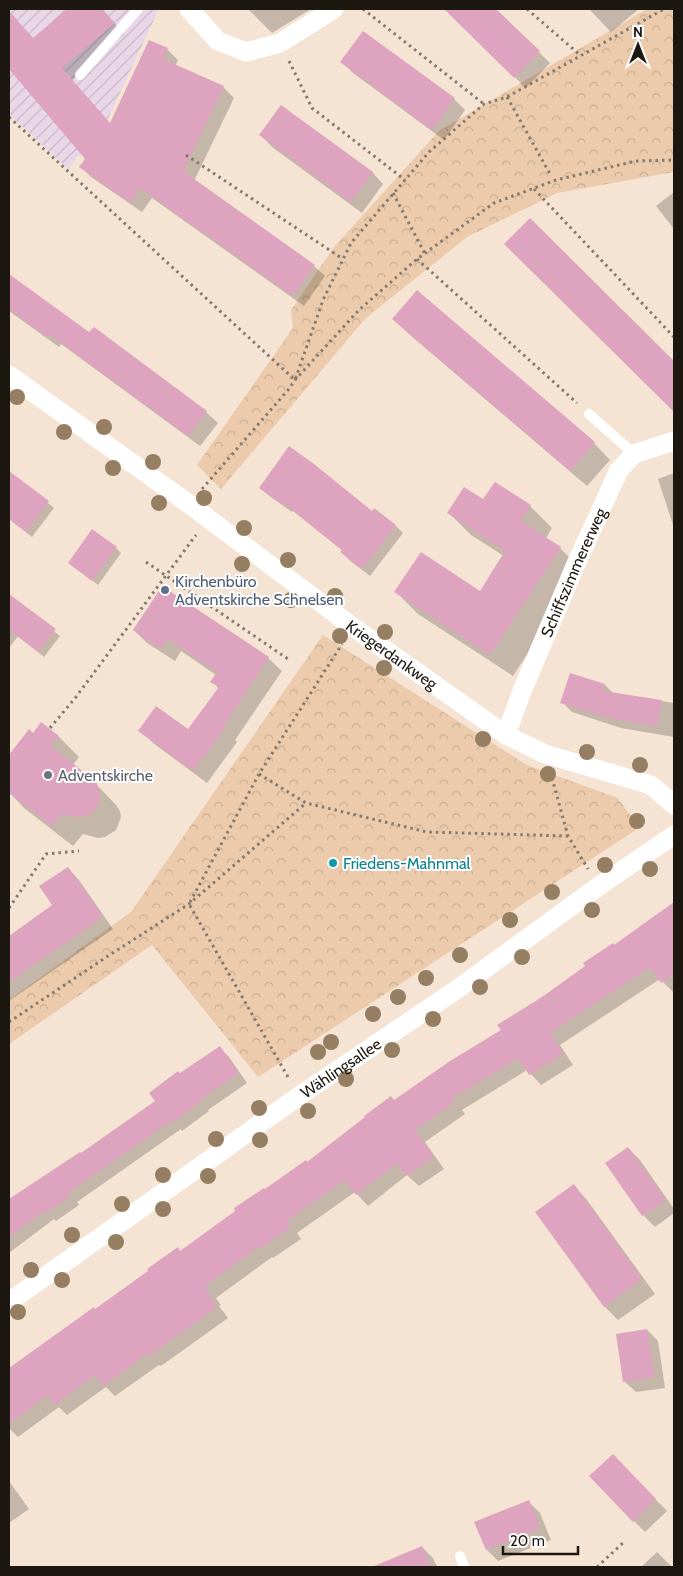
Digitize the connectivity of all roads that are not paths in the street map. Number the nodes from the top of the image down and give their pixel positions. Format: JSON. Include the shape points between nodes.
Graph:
{"nodes":[{"id":1,"x":138,"y":9,"type":"edge"},
{"id":2,"x":189,"y":9,"type":"edge"},
{"id":3,"x":334,"y":9,"type":"edge"},
{"id":4,"x":80,"y":75,"type":"dead end"},
{"id":5,"x":9,"y":375,"type":"edge"},
{"id":6,"x":589,"y":414,"type":"road end"},
{"id":7,"x":674,"y":441,"type":"edge"},
{"id":8,"x":634,"y":454,"type":"junction"},
{"id":9,"x":506,"y":735,"type":"junction"},
{"id":10,"x":674,"y":805,"type":"edge"},
{"id":11,"x":674,"y":834,"type":"edge"},
{"id":12,"x":9,"y":1302,"type":"edge"},
{"id":13,"x":460,"y":1556,"type":"dead end"},
{"id":14,"x":464,"y":1567,"type":"edge"}],
"edges":[{"from":1,"to":4,"type":"lane"},
{"from":2,"to":3,"type":"street","via":[[218,41],[246,52],[280,44]]},
{"from":5,"to":9,"type":"street","name":"Kriegerdankweg"},
{"from":6,"to":8,"type":"lane"},
{"from":7,"to":8,"type":"street"},
{"from":8,"to":9,"type":"street","name":"Schiffszimmererweg","via":[[619,470],[576,564]]},
{"from":9,"to":10,"type":"street","name":"Kriegerdankweg","via":[[545,754],[651,785]]},
{"from":11,"to":12,"type":"street","name":"Wählingsallee"},
{"from":13,"to":14,"type":"lane"}]}
